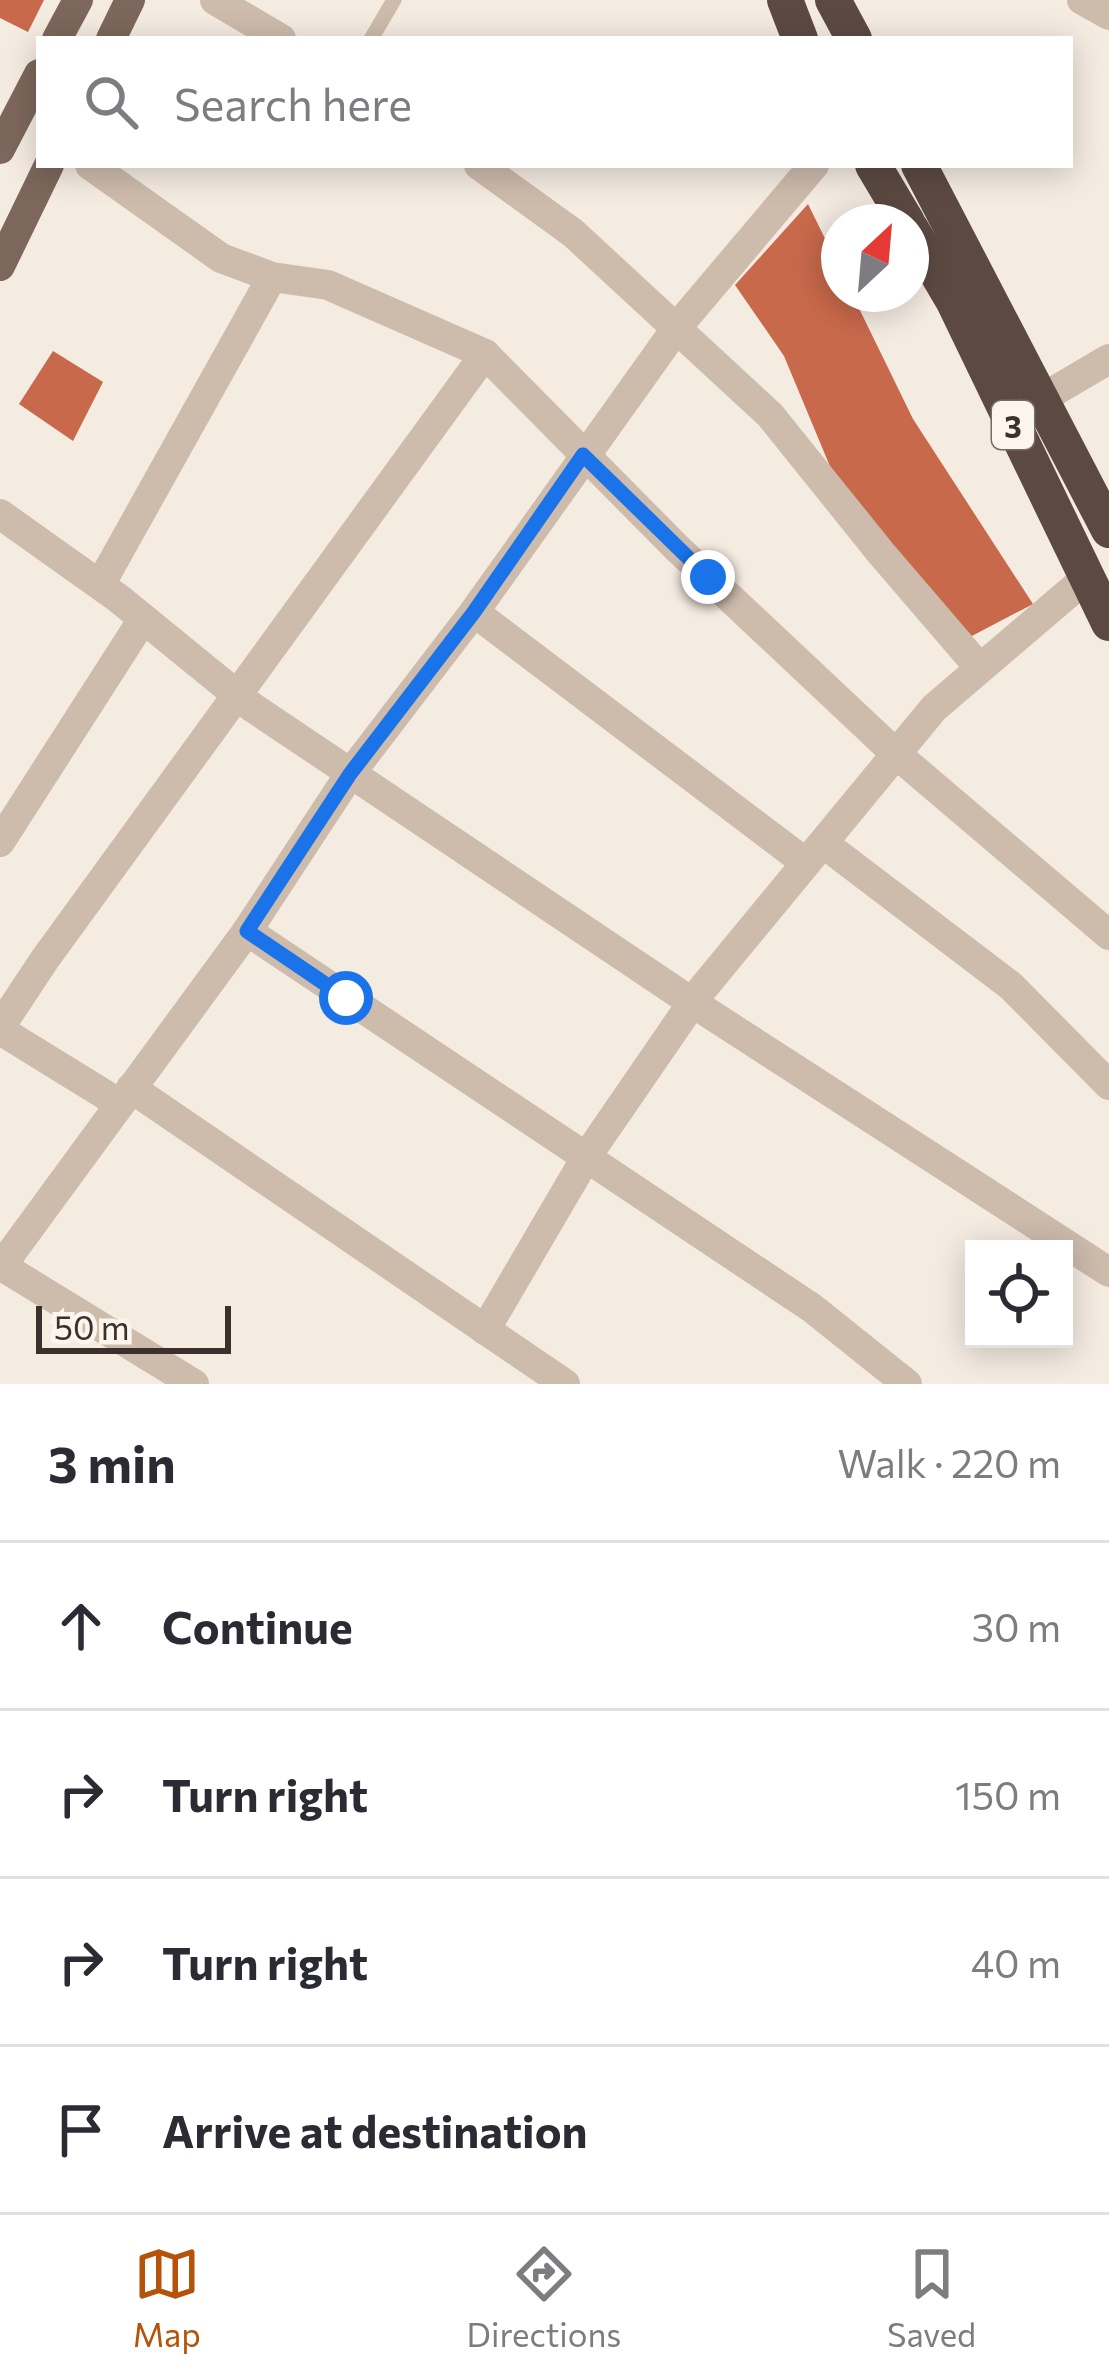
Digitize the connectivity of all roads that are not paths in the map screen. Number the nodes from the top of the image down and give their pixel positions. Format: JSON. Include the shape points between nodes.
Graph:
{"nodes":[{"id":1,"x":78,"y":0,"type":"edge"},
{"id":2,"x":130,"y":0,"type":"edge"},
{"id":3,"x":214,"y":0,"type":"edge"},
{"id":4,"x":394,"y":0,"type":"edge"},
{"id":5,"x":785,"y":0,"type":"edge"},
{"id":6,"x":833,"y":0,"type":"edge"},
{"id":7,"x":1082,"y":0,"type":"edge"},
{"id":8,"x":1109,"y":15,"type":"edge"},
{"id":9,"x":59,"y":36,"type":"edge"},
{"id":10,"x":112,"y":36,"type":"edge"},
{"id":11,"x":276,"y":36,"type":"edge"},
{"id":12,"x":373,"y":36,"type":"edge"},
{"id":13,"x":799,"y":36,"type":"edge"},
{"id":14,"x":852,"y":36,"type":"edge"},
{"id":15,"x":36,"y":79,"type":"edge"},
{"id":16,"x":2,"y":137,"type":"edge"},
{"id":17,"x":48,"y":168,"type":"edge"},
{"id":18,"x":94,"y":168,"type":"edge"},
{"id":19,"x":483,"y":168,"type":"edge"},
{"id":20,"x":811,"y":168,"type":"edge"},
{"id":21,"x":875,"y":168,"type":"edge"},
{"id":22,"x":920,"y":168,"type":"edge"},
{"id":23,"x":896,"y":204,"type":"edge"},
{"id":24,"x":929,"y":248,"type":"edge"},
{"id":25,"x":0,"y":266,"type":"edge"},
{"id":26,"x":272,"y":278,"type":"junction"},
{"id":27,"x":966,"y":290,"type":"junction"},
{"id":28,"x":677,"y":326,"type":"junction"},
{"id":29,"x":485,"y":354,"type":"junction"},
{"id":30,"x":1109,"y":359,"type":"edge"},
{"id":31,"x":1042,"y":399,"type":"junction"},
{"id":32,"x":583,"y":455,"type":"junction"},
{"id":33,"x":0,"y":514,"type":"edge"},
{"id":34,"x":1109,"y":530,"type":"edge"},
{"id":35,"x":1085,"y":579,"type":"junction"},
{"id":36,"x":100,"y":585,"type":"junction"},
{"id":37,"x":474,"y":612,"type":"junction"},
{"id":38,"x":143,"y":619,"type":"junction"},
{"id":39,"x":1109,"y":623,"type":"edge"},
{"id":40,"x":979,"y":666,"type":"junction"},
{"id":41,"x":237,"y":695,"type":"junction"},
{"id":42,"x":895,"y":752,"type":"junction"},
{"id":43,"x":350,"y":774,"type":"junction"},
{"id":44,"x":0,"y":842,"type":"edge"},
{"id":45,"x":814,"y":853,"type":"junction"},
{"id":46,"x":247,"y":931,"type":"junction"},
{"id":47,"x":1109,"y":935,"type":"edge"},
{"id":48,"x":693,"y":1004,"type":"junction"},
{"id":49,"x":0,"y":1029,"type":"edge"},
{"id":50,"x":1109,"y":1084,"type":"edge"},
{"id":51,"x":125,"y":1096,"type":"junction"},
{"id":52,"x":587,"y":1156,"type":"junction"},
{"id":53,"x":0,"y":1266,"type":"edge"},
{"id":54,"x":1109,"y":1272,"type":"edge"},
{"id":55,"x":485,"y":1330,"type":"junction"},
{"id":56,"x":523,"y":1356,"type":"junction"},
{"id":57,"x":194,"y":1384,"type":"edge"},
{"id":58,"x":507,"y":1384,"type":"edge"},
{"id":59,"x":565,"y":1384,"type":"edge"},
{"id":60,"x":907,"y":1384,"type":"edge"}],
"edges":[{"from":1,"to":9,"type":"main road"},
{"from":2,"to":10,"type":"main road"},
{"from":3,"to":11,"type":"street"},
{"from":4,"to":12,"type":"lane"},
{"from":5,"to":13,"type":"highway"},
{"from":6,"to":14,"type":"highway"},
{"from":7,"to":8,"type":"street"},
{"from":15,"to":16,"type":"main road"},
{"from":17,"to":25,"type":"main road"},
{"from":18,"to":26,"type":"street","via":[[220,258]]},
{"from":19,"to":28,"type":"street","via":[[573,233]]},
{"from":20,"to":28,"type":"street"},
{"from":21,"to":23,"type":"highway","number":"3"},
{"from":22,"to":27,"type":"highway","number":"3"},
{"from":24,"to":27,"type":"highway","number":"3"},
{"from":26,"to":29,"type":"street","via":[[328,285]]},
{"from":26,"to":36,"type":"street"},
{"from":27,"to":31,"type":"highway","number":"3"},
{"from":27,"to":35,"type":"highway","number":"3"},
{"from":28,"to":32,"type":"street"},
{"from":28,"to":40,"type":"street","via":[[770,415]]},
{"from":29,"to":32,"type":"street"},
{"from":29,"to":41,"type":"street"},
{"from":30,"to":31,"type":"street"},
{"from":31,"to":34,"type":"highway","number":"3"},
{"from":32,"to":37,"type":"street"},
{"from":32,"to":42,"type":"street"},
{"from":33,"to":36,"type":"street"},
{"from":35,"to":39,"type":"highway","number":"3"},
{"from":35,"to":40,"type":"street"},
{"from":36,"to":38,"type":"street"},
{"from":37,"to":43,"type":"street"},
{"from":37,"to":45,"type":"street"},
{"from":38,"to":41,"type":"street"},
{"from":38,"to":44,"type":"street"},
{"from":40,"to":42,"type":"street"},
{"from":41,"to":43,"type":"street"},
{"from":41,"to":49,"type":"street"},
{"from":42,"to":45,"type":"street"},
{"from":42,"to":47,"type":"street"},
{"from":43,"to":46,"type":"street"},
{"from":43,"to":48,"type":"street"},
{"from":45,"to":48,"type":"street"},
{"from":45,"to":50,"type":"street","via":[[1012,986]]},
{"from":46,"to":51,"type":"street"},
{"from":46,"to":52,"type":"street"},
{"from":48,"to":52,"type":"street"},
{"from":48,"to":54,"type":"street"},
{"from":49,"to":51,"type":"street"},
{"from":51,"to":53,"type":"street"},
{"from":51,"to":55,"type":"street"},
{"from":52,"to":55,"type":"street"},
{"from":52,"to":60,"type":"street","via":[[812,1308]]},
{"from":53,"to":57,"type":"street"},
{"from":55,"to":56,"type":"street"},
{"from":56,"to":58,"type":"street"},
{"from":56,"to":59,"type":"street"}]}
